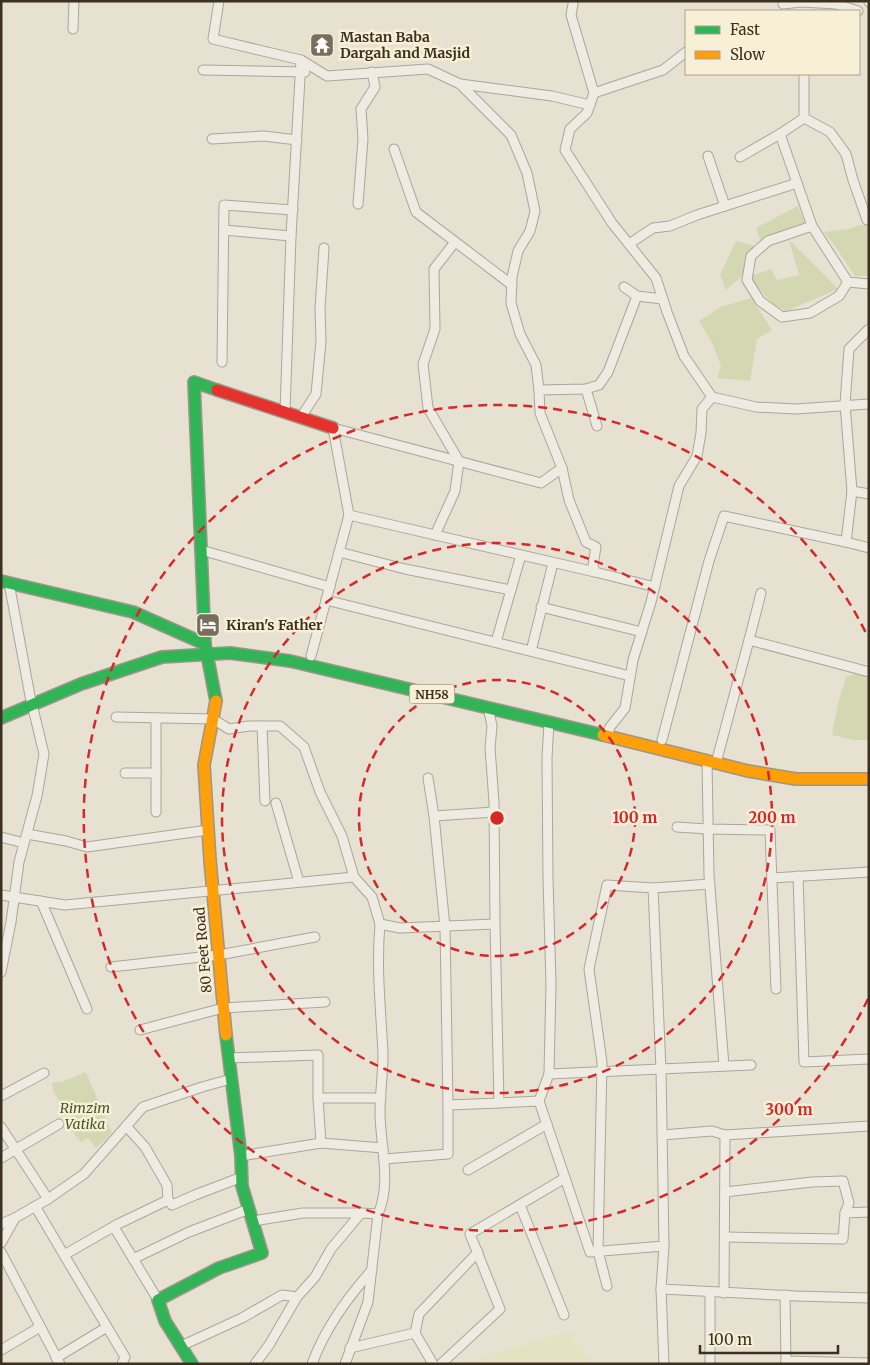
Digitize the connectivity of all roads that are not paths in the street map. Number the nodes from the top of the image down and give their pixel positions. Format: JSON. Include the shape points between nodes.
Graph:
{"nodes":[{"id":1,"x":74,"y":1,"type":"edge"},
{"id":2,"x":219,"y":1,"type":"edge"},
{"id":3,"x":573,"y":4,"type":"dead end"},
{"id":4,"x":784,"y":5,"type":"edge"},
{"id":5,"x":855,"y":10,"type":"edge"},
{"id":6,"x":73,"y":29,"type":"dead end"},
{"id":7,"x":685,"y":53,"type":"edge"},
{"id":8,"x":301,"y":60,"type":"junction"},
{"id":9,"x":316,"y":69,"type":"junction"},
{"id":10,"x":203,"y":70,"type":"dead end"},
{"id":11,"x":372,"y":72,"type":"junction"},
{"id":12,"x":301,"y":73,"type":"junction"},
{"id":13,"x":804,"y":75,"type":"edge"},
{"id":14,"x":460,"y":84,"type":"junction"},
{"id":15,"x":594,"y":93,"type":"junction"},
{"id":16,"x":590,"y":105,"type":"junction"},
{"id":17,"x":804,"y":118,"type":"junction"},
{"id":18,"x":780,"y":134,"type":"junction"},
{"id":19,"x":212,"y":139,"type":"dead end"},
{"id":20,"x":297,"y":140,"type":"junction"},
{"id":21,"x":394,"y":149,"type":"dead end"},
{"id":22,"x":708,"y":156,"type":"dead end"},
{"id":23,"x":740,"y":157,"type":"dead end"},
{"id":24,"x":797,"y":183,"type":"junction"},
{"id":25,"x":358,"y":204,"type":"dead end"},
{"id":26,"x":725,"y":206,"type":"junction"},
{"id":27,"x":292,"y":210,"type":"junction"},
{"id":28,"x":867,"y":220,"type":"dead end"},
{"id":29,"x":812,"y":226,"type":"junction"},
{"id":30,"x":224,"y":230,"type":"junction"},
{"id":31,"x":291,"y":236,"type":"junction"},
{"id":32,"x":454,"y":242,"type":"junction"},
{"id":33,"x":628,"y":244,"type":"junction"},
{"id":34,"x":324,"y":248,"type":"dead end"},
{"id":35,"x":848,"y":282,"type":"junction"},
{"id":36,"x":869,"y":284,"type":"edge"},
{"id":37,"x":512,"y":285,"type":"junction"},
{"id":38,"x":624,"y":287,"type":"dead end"},
{"id":39,"x":637,"y":296,"type":"junction"},
{"id":40,"x":663,"y":299,"type":"junction"},
{"id":41,"x":869,"y":329,"type":"edge"},
{"id":42,"x":222,"y":362,"type":"dead end"},
{"id":43,"x":586,"y":389,"type":"junction"},
{"id":44,"x":539,"y":390,"type":"junction"},
{"id":45,"x":712,"y":397,"type":"junction"},
{"id":46,"x":845,"y":404,"type":"junction"},
{"id":47,"x":869,"y":404,"type":"edge"},
{"id":48,"x":285,"y":412,"type":"junction"},
{"id":49,"x":301,"y":417,"type":"junction"},
{"id":50,"x":597,"y":426,"type":"dead end"},
{"id":51,"x":333,"y":428,"type":"junction"},
{"id":52,"x":459,"y":461,"type":"junction"},
{"id":53,"x":562,"y":468,"type":"junction"},
{"id":54,"x":852,"y":491,"type":"junction"},
{"id":55,"x":869,"y":494,"type":"edge"},
{"id":56,"x":349,"y":515,"type":"junction"},
{"id":57,"x":435,"y":535,"type":"junction"},
{"id":58,"x":846,"y":542,"type":"junction"},
{"id":59,"x":869,"y":548,"type":"edge"},
{"id":60,"x":201,"y":550,"type":"junction"},
{"id":61,"x":339,"y":552,"type":"junction"},
{"id":62,"x":521,"y":555,"type":"junction"},
{"id":63,"x":553,"y":562,"type":"junction"},
{"id":64,"x":595,"y":572,"type":"junction"},
{"id":65,"x":5,"y":582,"type":"edge"},
{"id":66,"x":330,"y":587,"type":"junction"},
{"id":67,"x":655,"y":587,"type":"junction"},
{"id":68,"x":511,"y":590,"type":"junction"},
{"id":69,"x":761,"y":593,"type":"dead end"},
{"id":70,"x":326,"y":600,"type":"junction"},
{"id":71,"x":541,"y":607,"type":"junction"},
{"id":72,"x":642,"y":632,"type":"junction"},
{"id":73,"x":749,"y":640,"type":"junction"},
{"id":74,"x":496,"y":642,"type":"junction"},
{"id":75,"x":206,"y":649,"type":"junction"},
{"id":76,"x":530,"y":651,"type":"junction"},
{"id":77,"x":311,"y":656,"type":"junction"},
{"id":78,"x":869,"y":672,"type":"edge"},
{"id":79,"x":630,"y":676,"type":"junction"},
{"id":80,"x":31,"y":700,"type":"junction"},
{"id":81,"x":1,"y":707,"type":"edge"},
{"id":82,"x":488,"y":707,"type":"junction"},
{"id":83,"x":116,"y":717,"type":"dead end"},
{"id":84,"x":1,"y":718,"type":"edge"},
{"id":85,"x":156,"y":718,"type":"junction"},
{"id":86,"x":213,"y":719,"type":"junction"},
{"id":87,"x":549,"y":722,"type":"junction"},
{"id":88,"x":262,"y":726,"type":"junction"},
{"id":89,"x":609,"y":732,"type":"junction"},
{"id":90,"x":662,"y":740,"type":"junction"},
{"id":91,"x":714,"y":759,"type":"junction"},
{"id":92,"x":869,"y":770,"type":"edge"},
{"id":93,"x":125,"y":773,"type":"dead end"},
{"id":94,"x":156,"y":773,"type":"junction"},
{"id":95,"x":428,"y":778,"type":"dead end"},
{"id":96,"x":869,"y":779,"type":"edge"},
{"id":97,"x":264,"y":801,"type":"dead end"},
{"id":98,"x":276,"y":803,"type":"dead end"},
{"id":99,"x":156,"y":812,"type":"dead end"},
{"id":100,"x":494,"y":812,"type":"junction"},
{"id":101,"x":434,"y":816,"type":"junction"},
{"id":102,"x":677,"y":827,"type":"dead end"},
{"id":103,"x":707,"y":829,"type":"junction"},
{"id":104,"x":208,"y":830,"type":"junction"},
{"id":105,"x":1,"y":837,"type":"edge"},
{"id":106,"x":26,"y":838,"type":"junction"},
{"id":107,"x":869,"y":872,"type":"edge"},
{"id":108,"x":798,"y":876,"type":"junction"},
{"id":109,"x":354,"y":877,"type":"junction"},
{"id":110,"x":772,"y":878,"type":"junction"},
{"id":111,"x":299,"y":882,"type":"junction"},
{"id":112,"x":710,"y":884,"type":"junction"},
{"id":113,"x":653,"y":888,"type":"junction"},
{"id":114,"x":213,"y":890,"type":"junction"},
{"id":115,"x":1,"y":895,"type":"edge"},
{"id":116,"x":14,"y":898,"type":"junction"},
{"id":117,"x":41,"y":902,"type":"junction"},
{"id":118,"x":380,"y":924,"type":"junction"},
{"id":119,"x":495,"y":924,"type":"junction"},
{"id":120,"x":444,"y":927,"type":"junction"},
{"id":121,"x":315,"y":937,"type":"dead end"},
{"id":122,"x":3,"y":954,"type":"edge"},
{"id":123,"x":219,"y":955,"type":"junction"},
{"id":124,"x":111,"y":966,"type":"dead end"},
{"id":125,"x":1,"y":972,"type":"edge"},
{"id":126,"x":776,"y":988,"type":"dead end"},
{"id":127,"x":325,"y":1002,"type":"dead end"},
{"id":128,"x":223,"y":1008,"type":"junction"},
{"id":129,"x":87,"y":1009,"type":"dead end"},
{"id":130,"x":140,"y":1030,"type":"dead end"},
{"id":131,"x":229,"y":1058,"type":"junction"},
{"id":132,"x":869,"y":1059,"type":"edge"},
{"id":133,"x":751,"y":1065,"type":"dead end"},
{"id":134,"x":724,"y":1066,"type":"junction"},
{"id":135,"x":662,"y":1068,"type":"junction"},
{"id":136,"x":600,"y":1071,"type":"junction"},
{"id":137,"x":44,"y":1073,"type":"dead end"},
{"id":138,"x":550,"y":1074,"type":"junction"},
{"id":139,"x":232,"y":1079,"type":"junction"},
{"id":140,"x":1,"y":1096,"type":"edge"},
{"id":141,"x":318,"y":1098,"type":"junction"},
{"id":142,"x":381,"y":1098,"type":"junction"},
{"id":143,"x":539,"y":1102,"type":"junction"},
{"id":144,"x":499,"y":1103,"type":"junction"},
{"id":145,"x":448,"y":1105,"type":"junction"},
{"id":146,"x":59,"y":1124,"type":"dead end"},
{"id":147,"x":547,"y":1124,"type":"junction"},
{"id":148,"x":126,"y":1126,"type":"junction"},
{"id":149,"x":869,"y":1126,"type":"edge"},
{"id":150,"x":1,"y":1128,"type":"edge"},
{"id":151,"x":662,"y":1135,"type":"junction"},
{"id":152,"x":725,"y":1135,"type":"junction"},
{"id":153,"x":321,"y":1143,"type":"junction"},
{"id":154,"x":383,"y":1148,"type":"junction"},
{"id":155,"x":15,"y":1150,"type":"junction"},
{"id":156,"x":241,"y":1156,"type":"junction"},
{"id":157,"x":1,"y":1158,"type":"edge"},
{"id":158,"x":384,"y":1159,"type":"junction"},
{"id":159,"x":468,"y":1170,"type":"dead end"},
{"id":160,"x":242,"y":1177,"type":"junction"},
{"id":161,"x":565,"y":1178,"type":"junction"},
{"id":162,"x":725,"y":1192,"type":"junction"},
{"id":163,"x":48,"y":1199,"type":"junction"},
{"id":164,"x":168,"y":1200,"type":"junction"},
{"id":165,"x":520,"y":1205,"type":"junction"},
{"id":166,"x":35,"y":1206,"type":"junction"},
{"id":167,"x":249,"y":1208,"type":"junction"},
{"id":168,"x":869,"y":1212,"type":"edge"},
{"id":169,"x":361,"y":1213,"type":"junction"},
{"id":170,"x":845,"y":1213,"type":"junction"},
{"id":171,"x":378,"y":1214,"type":"junction"},
{"id":172,"x":15,"y":1218,"type":"junction"},
{"id":173,"x":252,"y":1221,"type":"junction"},
{"id":174,"x":1,"y":1224,"type":"edge"},
{"id":175,"x":114,"y":1226,"type":"junction"},
{"id":176,"x":725,"y":1237,"type":"junction"},
{"id":177,"x":1,"y":1243,"type":"edge"},
{"id":178,"x":664,"y":1246,"type":"junction"},
{"id":179,"x":598,"y":1251,"type":"junction"},
{"id":180,"x":1,"y":1252,"type":"edge"},
{"id":181,"x":478,"y":1252,"type":"junction"},
{"id":182,"x":64,"y":1254,"type":"junction"},
{"id":183,"x":134,"y":1259,"type":"junction"},
{"id":184,"x":372,"y":1270,"type":"junction"},
{"id":185,"x":607,"y":1286,"type":"dead end"},
{"id":186,"x":661,"y":1289,"type":"junction"},
{"id":187,"x":710,"y":1292,"type":"junction"},
{"id":188,"x":724,"y":1292,"type":"junction"},
{"id":189,"x":784,"y":1295,"type":"junction"},
{"id":190,"x":297,"y":1297,"type":"junction"},
{"id":191,"x":869,"y":1298,"type":"edge"},
{"id":192,"x":158,"y":1300,"type":"junction"},
{"id":193,"x":564,"y":1315,"type":"dead end"},
{"id":194,"x":40,"y":1328,"type":"junction"},
{"id":195,"x":107,"y":1328,"type":"junction"},
{"id":196,"x":415,"y":1333,"type":"junction"},
{"id":197,"x":181,"y":1346,"type":"junction"},
{"id":198,"x":350,"y":1348,"type":"junction"},
{"id":199,"x":1,"y":1350,"type":"edge"},
{"id":200,"x":58,"y":1361,"type":"edge"},
{"id":201,"x":786,"y":1362,"type":"edge"},
{"id":202,"x":869,"y":1363,"type":"edge"},
{"id":203,"x":122,"y":1364,"type":"edge"},
{"id":204,"x":192,"y":1364,"type":"edge"},
{"id":205,"x":255,"y":1364,"type":"edge"},
{"id":206,"x":312,"y":1364,"type":"edge"},
{"id":207,"x":345,"y":1364,"type":"edge"},
{"id":208,"x":433,"y":1364,"type":"edge"},
{"id":209,"x":441,"y":1364,"type":"edge"},
{"id":210,"x":664,"y":1364,"type":"edge"},
{"id":211,"x":710,"y":1364,"type":"edge"}],
"edges":[{"from":1,"to":6,"type":"street"},
{"from":2,"to":8,"type":"street","via":[[213,39]]},
{"from":3,"to":15,"type":"street","via":[[571,16]]},
{"from":4,"to":5,"type":"street","via":[[801,2],[836,4]]},
{"from":7,"to":15,"type":"street","via":[[663,70]]},
{"from":8,"to":9,"type":"street"},
{"from":8,"to":12,"type":"street"},
{"from":9,"to":11,"type":"street","via":[[327,76]]},
{"from":9,"to":12,"type":"street"},
{"from":10,"to":12,"type":"street"},
{"from":11,"to":14,"type":"street","via":[[428,69]]},
{"from":11,"to":25,"type":"street","via":[[375,87],[361,109],[363,139]]},
{"from":12,"to":20,"type":"street"},
{"from":13,"to":17,"type":"street"},
{"from":14,"to":16,"type":"street","via":[[552,96]]},
{"from":14,"to":37,"type":"street","via":[[511,135],[527,173],[535,211],[530,231],[518,251]]},
{"from":15,"to":16,"type":"street"},
{"from":16,"to":33,"type":"street","via":[[587,113],[570,129],[565,150]]},
{"from":17,"to":18,"type":"street"},
{"from":17,"to":28,"type":"street","via":[[830,132],[846,154]]},
{"from":18,"to":23,"type":"street"},
{"from":18,"to":24,"type":"street"},
{"from":19,"to":20,"type":"street","via":[[264,136]]},
{"from":20,"to":27,"type":"street"},
{"from":21,"to":32,"type":"street","via":[[416,212]]},
{"from":22,"to":26,"type":"street"},
{"from":24,"to":26,"type":"street"},
{"from":24,"to":29,"type":"street"},
{"from":26,"to":33,"type":"street","via":[[670,226],[652,228]]},
{"from":27,"to":30,"type":"street","via":[[224,205]]},
{"from":27,"to":31,"type":"street"},
{"from":29,"to":35,"type":"street"},
{"from":29,"to":35,"type":"street","via":[[768,240],[751,256],[747,280],[760,301],[782,317],[810,313],[839,296]]},
{"from":30,"to":31,"type":"street"},
{"from":30,"to":42,"type":"street"},
{"from":31,"to":48,"type":"street"},
{"from":32,"to":37,"type":"street"},
{"from":32,"to":52,"type":"street","via":[[434,269],[435,329],[423,364],[428,408]]},
{"from":33,"to":40,"type":"street","via":[[656,278]]},
{"from":34,"to":49,"type":"street","via":[[316,394]]},
{"from":35,"to":36,"type":"street"},
{"from":37,"to":44,"type":"street","via":[[511,303],[520,334],[536,365]]},
{"from":38,"to":39,"type":"street"},
{"from":39,"to":40,"type":"street"},
{"from":39,"to":43,"type":"street","via":[[608,372],[599,385]]},
{"from":40,"to":45,"type":"street","via":[[684,356]]},
{"from":41,"to":46,"type":"street","via":[[849,349]]},
{"from":43,"to":44,"type":"street"},
{"from":43,"to":50,"type":"street"},
{"from":44,"to":53,"type":"street","via":[[540,413]]},
{"from":45,"to":46,"type":"street","via":[[756,407]]},
{"from":45,"to":67,"type":"street","via":[[702,409],[702,433],[697,456],[679,486]]},
{"from":46,"to":47,"type":"street"},
{"from":46,"to":54,"type":"street"},
{"from":48,"to":49,"type":"main road"},
{"from":48,"to":60,"type":"main road","name":"80 Feet Road","via":[[194,382]]},
{"from":49,"to":51,"type":"main road"},
{"from":51,"to":52,"type":"street"},
{"from":51,"to":56,"type":"street"},
{"from":52,"to":53,"type":"street","via":[[541,483]]},
{"from":52,"to":57,"type":"street","via":[[454,491]]},
{"from":53,"to":64,"type":"street","via":[[569,500],[586,542],[596,547]]},
{"from":54,"to":55,"type":"street"},
{"from":54,"to":58,"type":"street"},
{"from":56,"to":57,"type":"street"},
{"from":56,"to":61,"type":"street"},
{"from":57,"to":62,"type":"street"},
{"from":58,"to":59,"type":"street"},
{"from":58,"to":90,"type":"street","via":[[724,516]]},
{"from":60,"to":66,"type":"street"},
{"from":60,"to":75,"type":"main road","name":"80 Feet Road"},
{"from":61,"to":66,"type":"street"},
{"from":61,"to":68,"type":"street"},
{"from":62,"to":63,"type":"street"},
{"from":62,"to":68,"type":"street"},
{"from":63,"to":64,"type":"street"},
{"from":63,"to":71,"type":"street"},
{"from":64,"to":67,"type":"street"},
{"from":65,"to":75,"type":"main road","via":[[133,612]]},
{"from":65,"to":80,"type":"street"},
{"from":66,"to":70,"type":"street"},
{"from":67,"to":72,"type":"street"},
{"from":68,"to":74,"type":"street"},
{"from":69,"to":73,"type":"street"},
{"from":70,"to":74,"type":"street"},
{"from":70,"to":77,"type":"street"},
{"from":71,"to":72,"type":"street"},
{"from":71,"to":76,"type":"street"},
{"from":72,"to":79,"type":"street"},
{"from":73,"to":78,"type":"street"},
{"from":73,"to":91,"type":"street"},
{"from":74,"to":76,"type":"street"},
{"from":75,"to":77,"type":"main road","number":"NH58","via":[[231,643]]},
{"from":75,"to":80,"type":"main road","number":"NH58","via":[[162,657]]},
{"from":75,"to":82,"type":"main road","number":"NH58","via":[[290,661]]},
{"from":75,"to":86,"type":"main road","name":"80 Feet Road","via":[[217,698]]},
{"from":76,"to":79,"type":"street"},
{"from":77,"to":89,"type":"main road","number":"NH58"},
{"from":79,"to":89,"type":"street","via":[[625,708]]},
{"from":80,"to":81,"type":"main road","number":"NH58"},
{"from":80,"to":84,"type":"main road","number":"NH58"},
{"from":80,"to":106,"type":"street","via":[[44,754]]},
{"from":82,"to":87,"type":"main road","number":"NH58"},
{"from":82,"to":100,"type":"street","via":[[492,726],[490,748]]},
{"from":83,"to":85,"type":"street"},
{"from":85,"to":86,"type":"street"},
{"from":85,"to":94,"type":"street"},
{"from":86,"to":88,"type":"street","via":[[229,729]]},
{"from":86,"to":104,"type":"main road","name":"80 Feet Road","via":[[204,765]]},
{"from":87,"to":89,"type":"main road","number":"NH58"},
{"from":87,"to":138,"type":"street"},
{"from":88,"to":97,"type":"street"},
{"from":88,"to":109,"type":"street","via":[[280,726],[304,747],[320,792],[342,836]]},
{"from":89,"to":90,"type":"main road","number":"NH58"},
{"from":89,"to":91,"type":"main road","number":"NH58"},
{"from":90,"to":91,"type":"main road","number":"NH58"},
{"from":91,"to":92,"type":"main road","number":"NH58","via":[[797,769]]},
{"from":91,"to":96,"type":"main road","number":"NH58","via":[[748,771],[796,779]]},
{"from":91,"to":103,"type":"street"},
{"from":93,"to":94,"type":"street"},
{"from":94,"to":99,"type":"street"},
{"from":95,"to":101,"type":"street"},
{"from":98,"to":111,"type":"street"},
{"from":100,"to":101,"type":"street"},
{"from":100,"to":119,"type":"street"},
{"from":101,"to":120,"type":"street"},
{"from":102,"to":103,"type":"street"},
{"from":103,"to":110,"type":"street","via":[[770,830]]},
{"from":103,"to":112,"type":"street"},
{"from":104,"to":106,"type":"street","via":[[87,848],[66,841]]},
{"from":104,"to":114,"type":"main road","name":"80 Feet Road"},
{"from":105,"to":106,"type":"street"},
{"from":106,"to":116,"type":"street"},
{"from":107,"to":108,"type":"street"},
{"from":108,"to":110,"type":"street"},
{"from":108,"to":132,"type":"street","via":[[804,1062]]},
{"from":109,"to":111,"type":"street"},
{"from":109,"to":118,"type":"street","via":[[372,897]]},
{"from":110,"to":126,"type":"street"},
{"from":111,"to":114,"type":"street"},
{"from":112,"to":113,"type":"street"},
{"from":112,"to":134,"type":"street"},
{"from":113,"to":135,"type":"street"},
{"from":113,"to":136,"type":"street","via":[[607,885],[589,970],[602,1062]]},
{"from":114,"to":117,"type":"street","via":[[65,905]]},
{"from":114,"to":123,"type":"main road","name":"80 Feet Road"},
{"from":115,"to":116,"type":"street"},
{"from":116,"to":117,"type":"street"},
{"from":116,"to":122,"type":"street"},
{"from":117,"to":129,"type":"street"},
{"from":118,"to":120,"type":"street","via":[[400,928]]},
{"from":118,"to":142,"type":"street"},
{"from":119,"to":120,"type":"street"},
{"from":119,"to":144,"type":"street"},
{"from":120,"to":145,"type":"street"},
{"from":121,"to":123,"type":"street"},
{"from":122,"to":125,"type":"street"},
{"from":123,"to":124,"type":"street"},
{"from":123,"to":128,"type":"main road","name":"80 Feet Road"},
{"from":127,"to":128,"type":"street"},
{"from":128,"to":130,"type":"street"},
{"from":128,"to":131,"type":"main road","name":"80 Feet Road"},
{"from":131,"to":139,"type":"main road","name":"80 Feet Road"},
{"from":131,"to":141,"type":"street","via":[[318,1055]]},
{"from":133,"to":134,"type":"street"},
{"from":134,"to":135,"type":"street"},
{"from":135,"to":136,"type":"street"},
{"from":135,"to":151,"type":"street"},
{"from":136,"to":138,"type":"street"},
{"from":136,"to":179,"type":"street"},
{"from":137,"to":140,"type":"street"},
{"from":138,"to":143,"type":"street"},
{"from":139,"to":148,"type":"street","via":[[142,1107]]},
{"from":139,"to":156,"type":"main road","name":"80 Feet Road"},
{"from":141,"to":142,"type":"street"},
{"from":141,"to":153,"type":"street"},
{"from":142,"to":154,"type":"street"},
{"from":143,"to":144,"type":"street"},
{"from":143,"to":147,"type":"street"},
{"from":144,"to":145,"type":"street"},
{"from":145,"to":158,"type":"street","via":[[448,1154]]},
{"from":146,"to":155,"type":"street"},
{"from":147,"to":159,"type":"street"},
{"from":147,"to":161,"type":"street"},
{"from":148,"to":163,"type":"street","via":[[84,1174]]},
{"from":148,"to":164,"type":"street","via":[[145,1147],[167,1185]]},
{"from":149,"to":152,"type":"street"},
{"from":150,"to":155,"type":"street"},
{"from":151,"to":152,"type":"street","via":[[712,1131]]},
{"from":151,"to":178,"type":"street"},
{"from":152,"to":162,"type":"street"},
{"from":153,"to":154,"type":"street"},
{"from":153,"to":156,"type":"street"},
{"from":154,"to":158,"type":"street"},
{"from":155,"to":157,"type":"street"},
{"from":155,"to":163,"type":"street"},
{"from":156,"to":160,"type":"main road","name":"80 Feet Road"},
{"from":158,"to":171,"type":"street","via":[[384,1202]]},
{"from":160,"to":164,"type":"street","via":[[172,1206]]},
{"from":160,"to":167,"type":"main road","name":"80 Feet Road"},
{"from":161,"to":165,"type":"street"},
{"from":161,"to":179,"type":"street","via":[[590,1252]]},
{"from":162,"to":170,"type":"street","via":[[843,1181],[849,1203]]},
{"from":162,"to":176,"type":"street"},
{"from":163,"to":166,"type":"street"},
{"from":164,"to":175,"type":"street"},
{"from":165,"to":181,"type":"street","via":[[470,1234]]},
{"from":165,"to":193,"type":"street"},
{"from":166,"to":172,"type":"street"},
{"from":166,"to":182,"type":"street"},
{"from":167,"to":173,"type":"main road","name":"80 Feet Road"},
{"from":167,"to":183,"type":"street"},
{"from":168,"to":170,"type":"street"},
{"from":169,"to":171,"type":"street"},
{"from":169,"to":173,"type":"street","via":[[303,1213]]},
{"from":169,"to":190,"type":"street"},
{"from":170,"to":176,"type":"street","via":[[843,1239]]},
{"from":171,"to":184,"type":"street"},
{"from":172,"to":174,"type":"street"},
{"from":172,"to":177,"type":"street"},
{"from":173,"to":192,"type":"main road","name":"80 Feet Road","via":[[262,1253],[219,1268]]},
{"from":175,"to":182,"type":"street"},
{"from":175,"to":183,"type":"street"},
{"from":176,"to":188,"type":"street"},
{"from":178,"to":179,"type":"street"},
{"from":178,"to":186,"type":"street"},
{"from":179,"to":185,"type":"street"},
{"from":180,"to":194,"type":"street"},
{"from":181,"to":196,"type":"street","via":[[419,1314]]},
{"from":181,"to":209,"type":"street","via":[[500,1310]]},
{"from":182,"to":195,"type":"street"},
{"from":183,"to":192,"type":"street"},
{"from":184,"to":198,"type":"street","via":[[368,1302]]},
{"from":184,"to":206,"type":"street","via":[[337,1313]]},
{"from":186,"to":187,"type":"street"},
{"from":186,"to":210,"type":"street"},
{"from":187,"to":188,"type":"street"},
{"from":187,"to":211,"type":"street"},
{"from":188,"to":189,"type":"street"},
{"from":189,"to":191,"type":"street"},
{"from":189,"to":201,"type":"street"},
{"from":190,"to":197,"type":"street","via":[[282,1295],[242,1318]]},
{"from":190,"to":205,"type":"street"},
{"from":192,"to":197,"type":"main road","via":[[165,1321]]},
{"from":194,"to":199,"type":"street"},
{"from":194,"to":200,"type":"street"},
{"from":195,"to":200,"type":"street"},
{"from":195,"to":203,"type":"street","via":[[125,1357]]},
{"from":196,"to":198,"type":"street"},
{"from":196,"to":208,"type":"street"},
{"from":197,"to":204,"type":"main road"},
{"from":198,"to":207,"type":"street"},
{"from":201,"to":202,"type":"street"}]}
